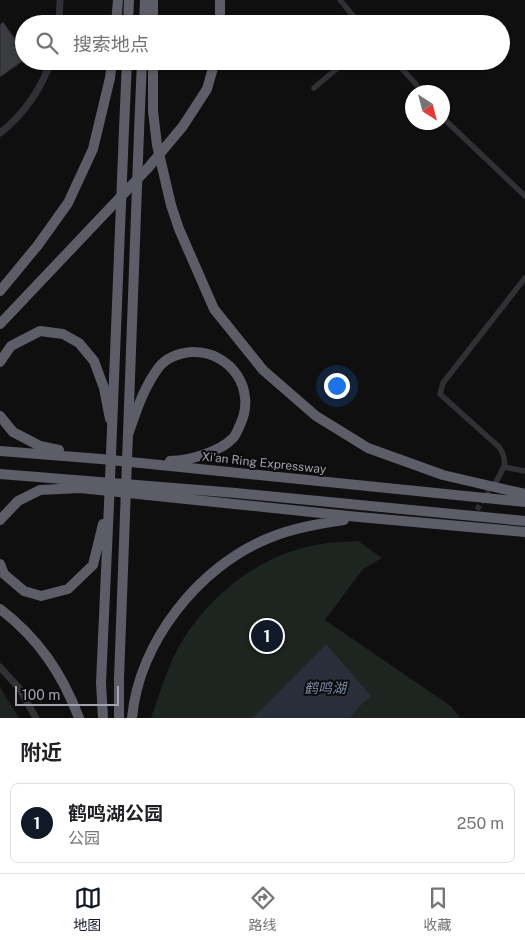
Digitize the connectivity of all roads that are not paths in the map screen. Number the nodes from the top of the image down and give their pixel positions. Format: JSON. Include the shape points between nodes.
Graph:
{"nodes":[{"id":1,"x":60,"y":0,"type":"edge"},
{"id":2,"x":118,"y":0,"type":"edge"},
{"id":3,"x":129,"y":0,"type":"edge"},
{"id":4,"x":145,"y":0,"type":"edge"},
{"id":5,"x":153,"y":0,"type":"edge"},
{"id":6,"x":220,"y":0,"type":"edge"},
{"id":7,"x":340,"y":0,"type":"edge"},
{"id":8,"x":59,"y":15,"type":"edge"},
{"id":9,"x":117,"y":15,"type":"edge"},
{"id":10,"x":128,"y":15,"type":"edge"},
{"id":11,"x":144,"y":15,"type":"edge"},
{"id":12,"x":153,"y":15,"type":"edge"},
{"id":13,"x":220,"y":15,"type":"edge"},
{"id":14,"x":352,"y":15,"type":"edge"},
{"id":15,"x":46,"y":70,"type":"edge"},
{"id":16,"x":111,"y":70,"type":"edge"},
{"id":17,"x":127,"y":70,"type":"edge"},
{"id":18,"x":142,"y":70,"type":"edge"},
{"id":19,"x":153,"y":70,"type":"edge"},
{"id":20,"x":212,"y":70,"type":"edge"},
{"id":21,"x":335,"y":70,"type":"edge"},
{"id":22,"x":403,"y":70,"type":"edge"},
{"id":23,"x":416,"y":85,"type":"edge"},
{"id":24,"x":314,"y":88,"type":"dead end"},
{"id":25,"x":450,"y":125,"type":"edge"},
{"id":26,"x":0,"y":133,"type":"edge"},
{"id":27,"x":524,"y":193,"type":"edge"},
{"id":28,"x":525,"y":278,"type":"edge"},
{"id":29,"x":0,"y":291,"type":"edge"},
{"id":30,"x":0,"y":324,"type":"edge"},
{"id":31,"x":0,"y":362,"type":"edge"},
{"id":32,"x":0,"y":416,"type":"edge"},
{"id":33,"x":112,"y":430,"type":"junction"},
{"id":34,"x":128,"y":436,"type":"junction"},
{"id":35,"x":0,"y":451,"type":"edge"},
{"id":36,"x":101,"y":459,"type":"junction"},
{"id":37,"x":504,"y":468,"type":"junction"},
{"id":38,"x":525,"y":471,"type":"edge"},
{"id":39,"x":0,"y":474,"type":"edge"},
{"id":40,"x":496,"y":482,"type":"tunnel mouth"},
{"id":41,"x":525,"y":494,"type":"edge"},
{"id":42,"x":525,"y":502,"type":"edge"},
{"id":43,"x":109,"y":504,"type":"junction"},
{"id":44,"x":359,"y":518,"type":"junction"},
{"id":45,"x":0,"y":520,"type":"edge"},
{"id":46,"x":525,"y":521,"type":"edge"},
{"id":47,"x":525,"y":532,"type":"edge"},
{"id":48,"x":2,"y":569,"type":"edge"},
{"id":49,"x":0,"y":609,"type":"edge"},
{"id":50,"x":0,"y":667,"type":"edge"},
{"id":51,"x":36,"y":718,"type":"edge"},
{"id":52,"x":79,"y":718,"type":"edge"},
{"id":53,"x":103,"y":718,"type":"edge"},
{"id":54,"x":119,"y":718,"type":"edge"},
{"id":55,"x":132,"y":718,"type":"edge"}],
"edges":[{"from":1,"to":8,"type":"street"},
{"from":2,"to":9,"type":"highway"},
{"from":3,"to":10,"type":"highway"},
{"from":4,"to":11,"type":"highway"},
{"from":5,"to":12,"type":"highway"},
{"from":6,"to":13,"type":"highway"},
{"from":7,"to":14,"type":"street"},
{"from":15,"to":26,"type":"street","via":[[33,97]]},
{"from":16,"to":29,"type":"highway","via":[[93,149],[68,203]]},
{"from":17,"to":33,"type":"highway","bridge":true},
{"from":18,"to":34,"type":"highway","bridge":true},
{"from":19,"to":41,"type":"highway","bridge":true,"via":[[157,146],[179,229],[214,310],[263,370],[316,416],[368,448],[443,475]]},
{"from":20,"to":30,"type":"highway","via":[[207,89],[183,126],[148,168]]},
{"from":21,"to":24,"type":"street"},
{"from":22,"to":23,"type":"street"},
{"from":25,"to":27,"type":"street"},
{"from":28,"to":37,"type":"street","via":[[442,384],[440,394],[499,447],[506,459]]},
{"from":31,"to":33,"type":"highway","bridge":true,"via":[[11,346],[40,331],[63,334],[79,343],[94,361],[104,388]]},
{"from":32,"to":36,"type":"highway","via":[[13,432],[40,446]]},
{"from":33,"to":43,"type":"highway","bridge":true},
{"from":34,"to":36,"type":"highway","bridge":true,"via":[[143,391],[160,365],[180,353],[205,352],[227,362],[244,387],[245,414],[233,438],[209,454],[181,461]]},
{"from":34,"to":54,"type":"highway","bridge":true},
{"from":35,"to":36,"type":"highway","name":"Xi'an Ring Expressway"},
{"from":36,"to":42,"type":"highway","name":"Xi'an Ring Expressway"},
{"from":37,"to":38,"type":"street"},
{"from":37,"to":40,"type":"street"},
{"from":39,"to":46,"type":"highway","via":[[236,492]]},
{"from":43,"to":48,"type":"highway","via":[[93,565],[68,590],[41,596],[24,591]]},
{"from":43,"to":53,"type":"highway","via":[[101,683]]},
{"from":44,"to":45,"type":"highway","via":[[80,488],[40,490],[18,501]]},
{"from":44,"to":47,"type":"highway"},
{"from":44,"to":55,"type":"highway","via":[[304,526],[268,538],[228,560],[173,614],[155,643],[141,673]]},
{"from":49,"to":52,"type":"highway","via":[[19,624],[50,660]]},
{"from":50,"to":51,"type":"street","via":[[19,688]]}]}
